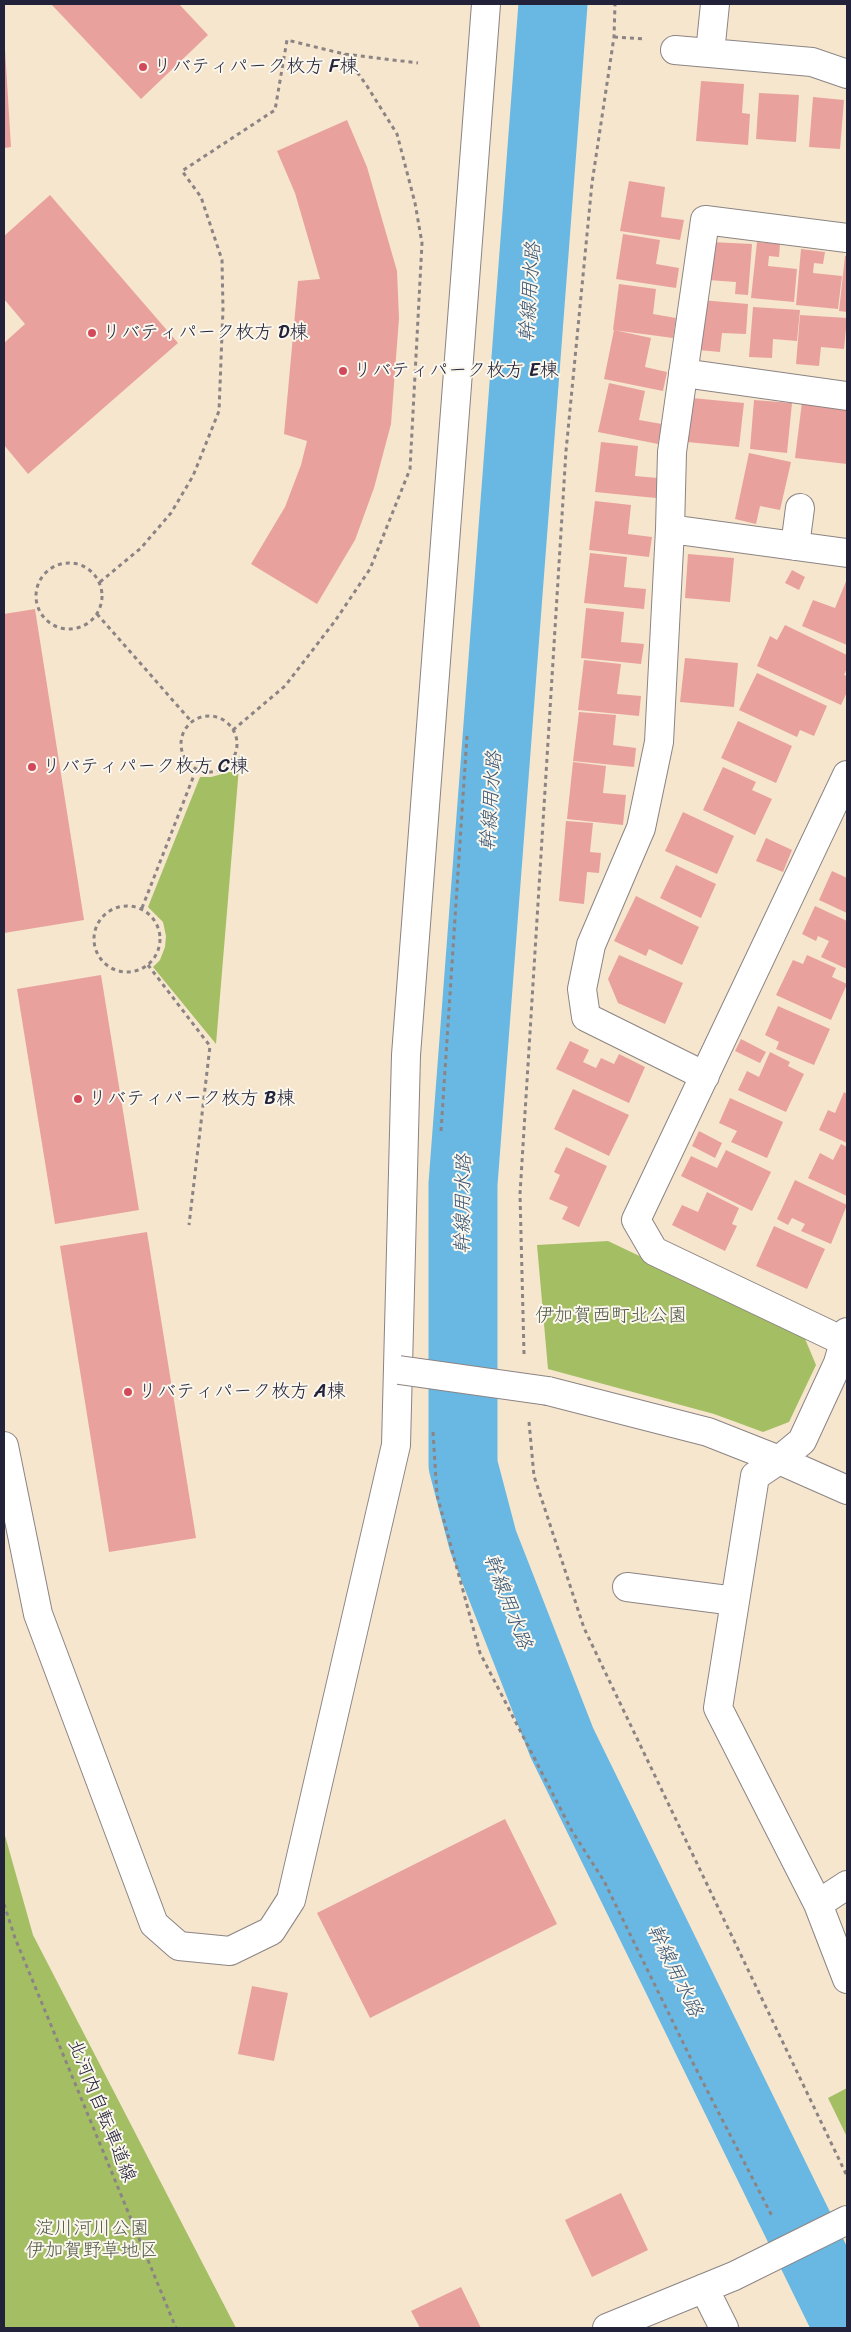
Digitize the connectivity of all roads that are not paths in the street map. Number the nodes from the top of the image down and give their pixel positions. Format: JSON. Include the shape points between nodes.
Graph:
{"nodes":[{"id":1,"x":486,"y":4,"type":"edge"},
{"id":2,"x":714,"y":4,"type":"edge"},
{"id":3,"x":675,"y":50,"type":"dead end"},
{"id":4,"x":710,"y":53,"type":"junction"},
{"id":5,"x":847,"y":74,"type":"edge"},
{"id":6,"x":847,"y":238,"type":"edge"},
{"id":7,"x":683,"y":373,"type":"junction"},
{"id":8,"x":847,"y":396,"type":"edge"},
{"id":9,"x":800,"y":508,"type":"dead end"},
{"id":10,"x":670,"y":529,"type":"junction"},
{"id":11,"x":795,"y":546,"type":"junction"},
{"id":12,"x":847,"y":553,"type":"edge"},
{"id":13,"x":847,"y":775,"type":"edge"},
{"id":14,"x":705,"y":1076,"type":"junction"},
{"id":15,"x":844,"y":1351,"type":"edge"},
{"id":16,"x":399,"y":1370,"type":"junction"},
{"id":17,"x":4,"y":1446,"type":"edge"},
{"id":18,"x":779,"y":1460,"type":"junction"},
{"id":19,"x":847,"y":1490,"type":"edge"},
{"id":20,"x":627,"y":1586,"type":"dead end"},
{"id":21,"x":735,"y":1601,"type":"junction"},
{"id":22,"x":847,"y":1885,"type":"edge"},
{"id":23,"x":818,"y":1904,"type":"junction"},
{"id":24,"x":847,"y":1979,"type":"edge"},
{"id":25,"x":847,"y":2220,"type":"edge"},
{"id":26,"x":704,"y":2288,"type":"junction"},
{"id":27,"x":607,"y":2328,"type":"edge"},
{"id":28,"x":724,"y":2328,"type":"edge"}],
"edges":[{"from":1,"to":16,"type":"street","via":[[406,1055]]},
{"from":2,"to":4,"type":"street"},
{"from":3,"to":4,"type":"street"},
{"from":4,"to":5,"type":"street","via":[[812,62]]},
{"from":6,"to":7,"type":"street","via":[[705,220]]},
{"from":7,"to":8,"type":"street"},
{"from":7,"to":10,"type":"street","via":[[672,452]]},
{"from":9,"to":11,"type":"street"},
{"from":10,"to":11,"type":"street"},
{"from":10,"to":14,"type":"street","via":[[659,742],[641,828],[591,945],[582,989],[586,1017]]},
{"from":11,"to":12,"type":"street"},
{"from":13,"to":14,"type":"street"},
{"from":14,"to":15,"type":"street","via":[[636,1220],[654,1252]]},
{"from":15,"to":18,"type":"street","via":[[802,1441]]},
{"from":16,"to":17,"type":"street","via":[[396,1446],[291,1900],[271,1930],[230,1951],[179,1946],[154,1924],[38,1614]]},
{"from":16,"to":18,"type":"street","bridge":true,"via":[[537,1390],[708,1432]]},
{"from":18,"to":19,"type":"street"},
{"from":18,"to":21,"type":"street","via":[[755,1476]]},
{"from":20,"to":21,"type":"street"},
{"from":21,"to":23,"type":"street","via":[[718,1708]]},
{"from":22,"to":23,"type":"street"},
{"from":23,"to":24,"type":"street"},
{"from":25,"to":26,"type":"street","via":[[790,2250]]},
{"from":26,"to":27,"type":"street"},
{"from":26,"to":28,"type":"street"}]}
